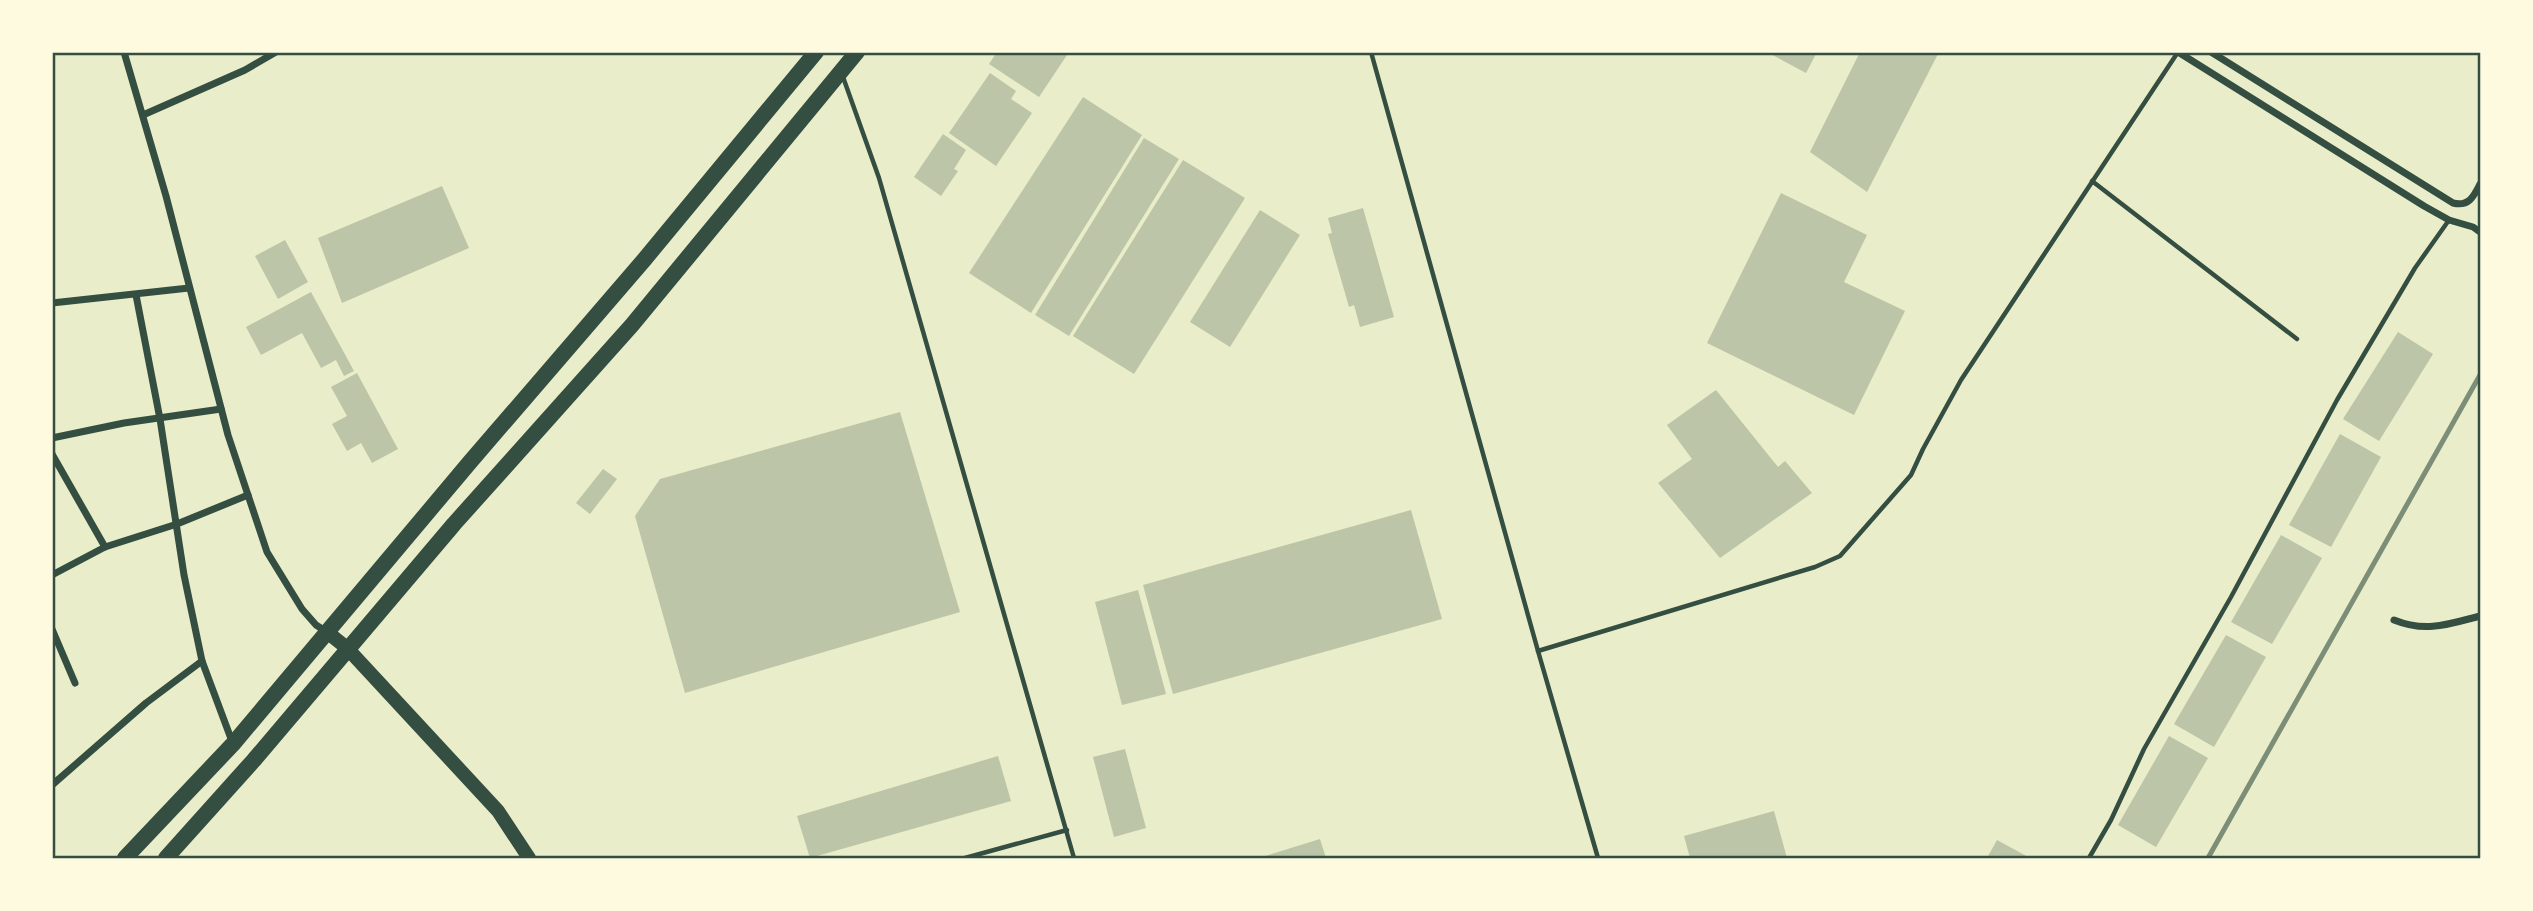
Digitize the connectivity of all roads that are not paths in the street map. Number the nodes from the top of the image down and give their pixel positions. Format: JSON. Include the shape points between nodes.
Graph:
{"nodes":[{"id":1,"x":124,"y":52,"type":"edge"},
{"id":2,"x":276,"y":52,"type":"edge"},
{"id":3,"x":816,"y":52,"type":"edge"},
{"id":4,"x":857,"y":52,"type":"edge"},
{"id":5,"x":1371,"y":52,"type":"edge"},
{"id":6,"x":2178,"y":52,"type":"edge"},
{"id":7,"x":2211,"y":52,"type":"edge"},
{"id":8,"x":841,"y":73,"type":"junction"},
{"id":9,"x":143,"y":116,"type":"junction"},
{"id":10,"x":2092,"y":181,"type":"junction"},
{"id":11,"x":2480,"y":184,"type":"edge"},
{"id":12,"x":2449,"y":220,"type":"junction"},
{"id":13,"x":2480,"y":222,"type":"edge"},
{"id":14,"x":2473,"y":227,"type":"junction"},
{"id":15,"x":2480,"y":232,"type":"edge"},
{"id":16,"x":189,"y":288,"type":"junction"},
{"id":17,"x":136,"y":295,"type":"junction"},
{"id":18,"x":52,"y":303,"type":"edge"},
{"id":19,"x":2297,"y":339,"type":"dead end"},
{"id":20,"x":221,"y":409,"type":"junction"},
{"id":21,"x":160,"y":419,"type":"junction"},
{"id":22,"x":52,"y":438,"type":"edge"},
{"id":23,"x":52,"y":454,"type":"edge"},
{"id":24,"x":248,"y":495,"type":"junction"},
{"id":25,"x":177,"y":524,"type":"junction"},
{"id":26,"x":105,"y":547,"type":"junction"},
{"id":27,"x":52,"y":575,"type":"edge"},
{"id":28,"x":2480,"y":616,"type":"edge"},
{"id":29,"x":2394,"y":620,"type":"dead end"},
{"id":30,"x":52,"y":629,"type":"edge"},
{"id":31,"x":327,"y":632,"type":"junction"},
{"id":32,"x":347,"y":648,"type":"junction"},
{"id":33,"x":1538,"y":651,"type":"junction"},
{"id":34,"x":202,"y":661,"type":"junction"},
{"id":35,"x":75,"y":683,"type":"dead end"},
{"id":36,"x":233,"y":744,"type":"junction"},
{"id":37,"x":52,"y":785,"type":"edge"},
{"id":38,"x":1066,"y":830,"type":"junction"},
{"id":39,"x":125,"y":859,"type":"edge"},
{"id":40,"x":166,"y":859,"type":"edge"},
{"id":41,"x":529,"y":859,"type":"edge"},
{"id":42,"x":965,"y":859,"type":"edge"},
{"id":43,"x":1074,"y":859,"type":"edge"},
{"id":44,"x":1598,"y":859,"type":"edge"},
{"id":45,"x":2089,"y":859,"type":"edge"}],
"edges":[{"from":1,"to":9,"type":"street"},
{"from":2,"to":9,"type":"street"},
{"from":3,"to":31,"type":"main road"},
{"from":4,"to":8,"type":"main road"},
{"from":5,"to":33,"type":"lane"},
{"from":6,"to":10,"type":"lane"},
{"from":6,"to":12,"type":"street"},
{"from":7,"to":11,"type":"street","via":[[2453,203],[2469,202]]},
{"from":8,"to":32,"type":"main road","via":[[632,325]]},
{"from":8,"to":38,"type":"lane","via":[[880,178]]},
{"from":9,"to":16,"type":"street"},
{"from":10,"to":19,"type":"lane"},
{"from":10,"to":33,"type":"lane","via":[[1961,380],[1912,475],[1840,556]]},
{"from":12,"to":14,"type":"street"},
{"from":12,"to":45,"type":"lane","via":[[2415,268],[2337,400],[2144,749]]},
{"from":13,"to":14,"type":"street"},
{"from":14,"to":15,"type":"street"},
{"from":16,"to":17,"type":"street"},
{"from":16,"to":20,"type":"street"},
{"from":17,"to":18,"type":"street"},
{"from":17,"to":21,"type":"street"},
{"from":20,"to":21,"type":"street"},
{"from":20,"to":24,"type":"street"},
{"from":21,"to":22,"type":"street"},
{"from":21,"to":25,"type":"street"},
{"from":23,"to":26,"type":"street"},
{"from":24,"to":25,"type":"street"},
{"from":24,"to":31,"type":"street","via":[[272,563],[302,610]]},
{"from":25,"to":26,"type":"street"},
{"from":25,"to":34,"type":"street"},
{"from":26,"to":27,"type":"street"},
{"from":28,"to":29,"type":"street","via":[[2426,628]]},
{"from":30,"to":35,"type":"street"},
{"from":31,"to":32,"type":"main road"},
{"from":31,"to":36,"type":"main road"},
{"from":32,"to":40,"type":"main road"},
{"from":32,"to":41,"type":"main road","via":[[498,811]]},
{"from":33,"to":44,"type":"lane"},
{"from":34,"to":36,"type":"street"},
{"from":34,"to":37,"type":"street"},
{"from":36,"to":39,"type":"main road"},
{"from":38,"to":42,"type":"lane"},
{"from":38,"to":43,"type":"lane"}]}
